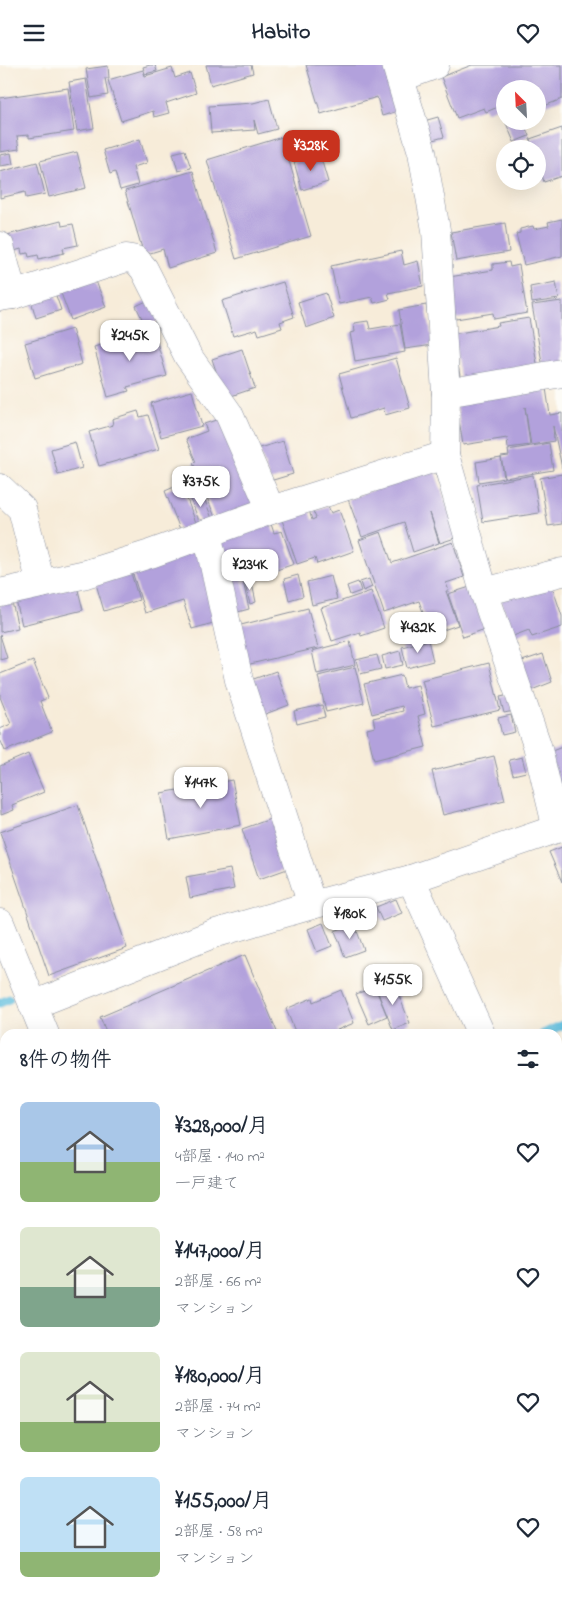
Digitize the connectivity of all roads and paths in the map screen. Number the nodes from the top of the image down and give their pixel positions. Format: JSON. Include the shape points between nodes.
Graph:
{"nodes":[{"id":1,"x":435,"y":65,"type":"edge"},
{"id":2,"x":398,"y":72,"type":"edge"},
{"id":3,"x":0,"y":246,"type":"edge"},
{"id":4,"x":6,"y":296,"type":"edge"},
{"id":5,"x":562,"y":373,"type":"edge"},
{"id":6,"x":446,"y":393,"type":"junction"},
{"id":7,"x":445,"y":455,"type":"junction"},
{"id":8,"x":0,"y":488,"type":"edge"},
{"id":9,"x":271,"y":510,"type":"junction"},
{"id":10,"x":207,"y":533,"type":"junction"},
{"id":11,"x":562,"y":572,"type":"edge"},
{"id":12,"x":41,"y":584,"type":"junction"},
{"id":13,"x":484,"y":592,"type":"junction"},
{"id":14,"x":0,"y":593,"type":"edge"},
{"id":15,"x":560,"y":828,"type":"edge"},
{"id":16,"x":411,"y":879,"type":"junction"},
{"id":17,"x":312,"y":905,"type":"junction"},
{"id":18,"x":0,"y":923,"type":"edge"},
{"id":19,"x":33,"y":1005,"type":"junction"},
{"id":20,"x":43,"y":1029,"type":"edge"},
{"id":21,"x":479,"y":1029,"type":"edge"}],
"edges":[{"from":1,"to":2,"type":"street"},
{"from":2,"to":6,"type":"street","via":[[422,152],[436,231]]},
{"from":3,"to":4,"type":"street"},
{"from":4,"to":9,"type":"street","via":[[126,258],[136,260],[144,269],[188,357],[229,413]]},
{"from":5,"to":6,"type":"street"},
{"from":6,"to":7,"type":"street"},
{"from":7,"to":9,"type":"street"},
{"from":7,"to":13,"type":"street"},
{"from":8,"to":12,"type":"street","via":[[22,509]]},
{"from":9,"to":10,"type":"street"},
{"from":10,"to":12,"type":"street","via":[[150,554]]},
{"from":10,"to":17,"type":"street","via":[[239,680]]},
{"from":11,"to":13,"type":"street"},
{"from":12,"to":14,"type":"street"},
{"from":13,"to":15,"type":"street","via":[[537,745]]},
{"from":15,"to":16,"type":"street"},
{"from":16,"to":17,"type":"street"},
{"from":16,"to":21,"type":"street"},
{"from":17,"to":19,"type":"street","via":[[213,934]]},
{"from":18,"to":19,"type":"street"},
{"from":19,"to":20,"type":"street"}]}
